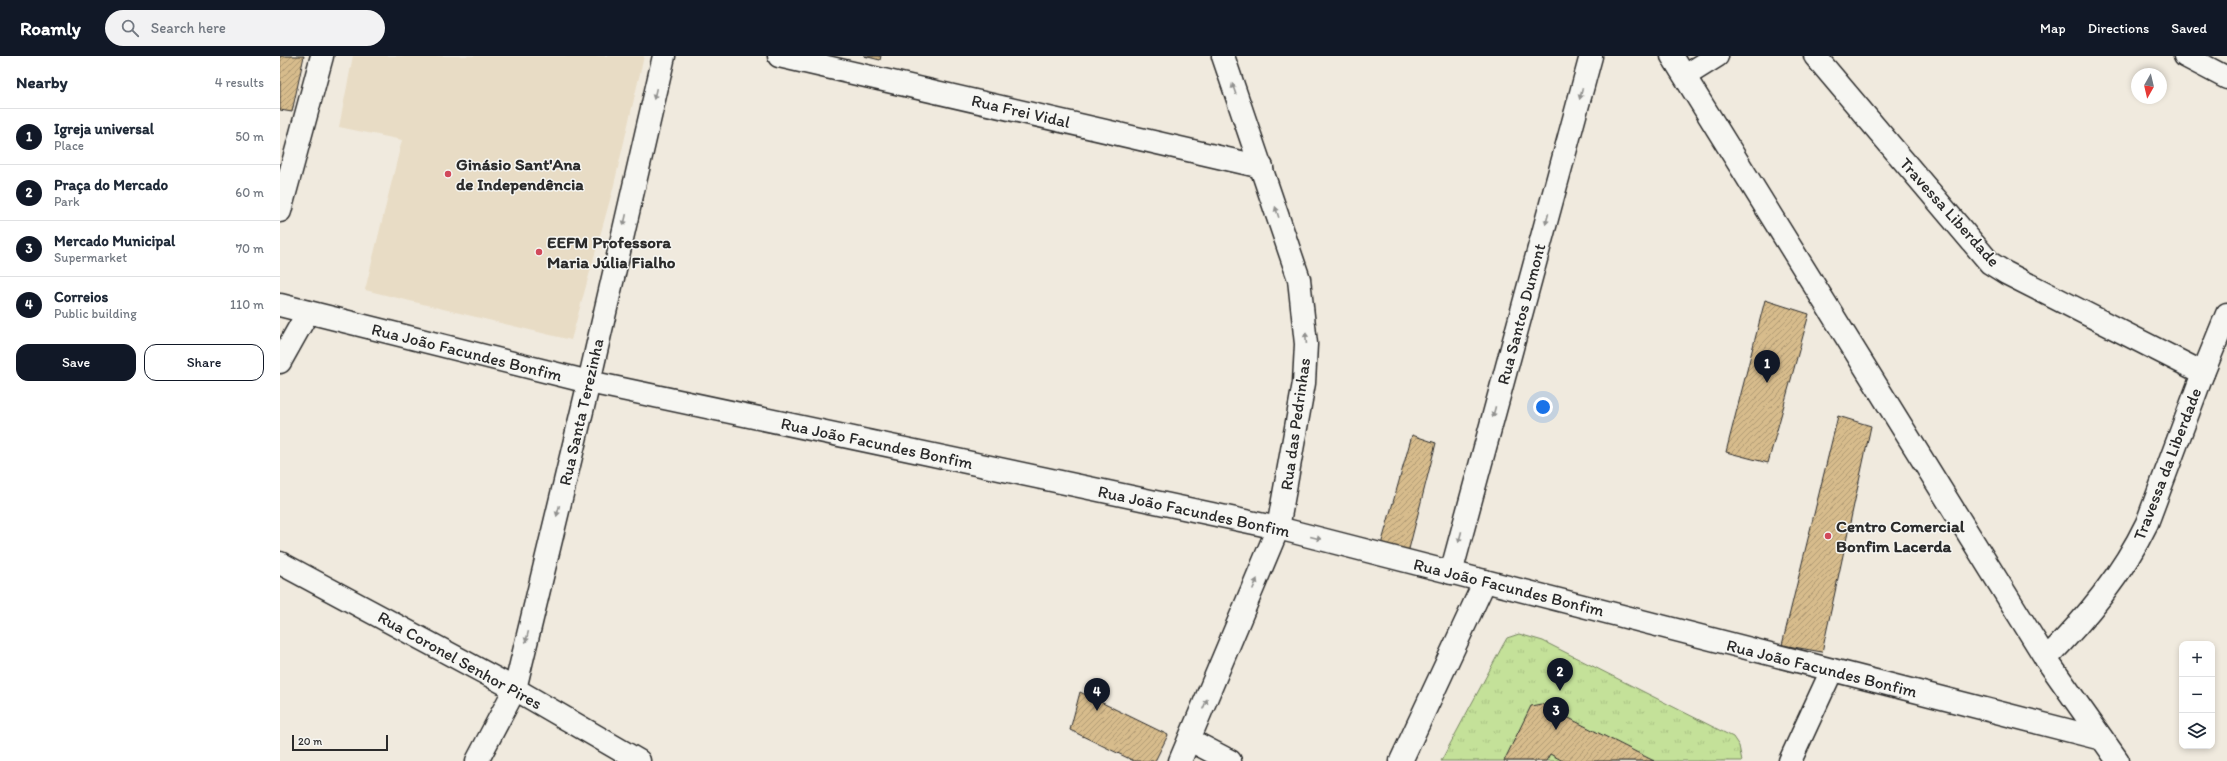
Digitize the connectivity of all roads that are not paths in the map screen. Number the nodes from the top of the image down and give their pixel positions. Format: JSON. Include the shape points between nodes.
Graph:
{"nodes":[{"id":1,"x":322,"y":56,"type":"edge"},
{"id":2,"x":664,"y":56,"type":"edge"},
{"id":3,"x":779,"y":56,"type":"edge"},
{"id":4,"x":1223,"y":56,"type":"edge"},
{"id":5,"x":1591,"y":56,"type":"edge"},
{"id":6,"x":1672,"y":56,"type":"edge"},
{"id":7,"x":1716,"y":56,"type":"edge"},
{"id":8,"x":1815,"y":56,"type":"edge"},
{"id":9,"x":2185,"y":56,"type":"edge"},
{"id":10,"x":1685,"y":76,"type":"junction"},
{"id":11,"x":2227,"y":78,"type":"edge"},
{"id":12,"x":1262,"y":167,"type":"junction"},
{"id":13,"x":280,"y":211,"type":"edge"},
{"id":14,"x":280,"y":305,"type":"edge"},
{"id":15,"x":308,"y":312,"type":"junction"},
{"id":16,"x":2227,"y":314,"type":"edge"},
{"id":17,"x":280,"y":362,"type":"edge"},
{"id":18,"x":2203,"y":373,"type":"junction"},
{"id":19,"x":589,"y":382,"type":"junction"},
{"id":20,"x":1278,"y":528,"type":"junction"},
{"id":21,"x":280,"y":563,"type":"edge"},
{"id":22,"x":1451,"y":572,"type":"junction"},
{"id":23,"x":1485,"y":581,"type":"junction"},
{"id":24,"x":2046,"y":659,"type":"junction"},
{"id":25,"x":1832,"y":670,"type":"junction"},
{"id":26,"x":515,"y":689,"type":"junction"},
{"id":27,"x":2102,"y":739,"type":"junction"},
{"id":28,"x":1190,"y":740,"type":"junction"},
{"id":29,"x":477,"y":761,"type":"edge"},
{"id":30,"x":638,"y":761,"type":"edge"},
{"id":31,"x":1180,"y":761,"type":"edge"},
{"id":32,"x":1230,"y":761,"type":"edge"},
{"id":33,"x":1401,"y":761,"type":"edge"},
{"id":34,"x":1790,"y":761,"type":"edge"},
{"id":35,"x":2118,"y":761,"type":"edge"}],
"edges":[{"from":1,"to":13,"type":"street"},
{"from":2,"to":19,"type":"street","name":"Rua Santa Terezinha","one_way":true},
{"from":3,"to":12,"type":"street","name":"Rua Frei Vidal"},
{"from":12,"to":4,"type":"street","name":"Rua das Pedrinhas","one_way":true},
{"from":5,"to":22,"type":"street","name":"Rua Santos Dumont","one_way":true},
{"from":6,"to":10,"type":"street"},
{"from":7,"to":10,"type":"street"},
{"from":8,"to":18,"type":"street","name":"Travessa Liberdade","via":[[1990,262],[2006,273]]},
{"from":9,"to":11,"type":"street"},
{"from":10,"to":24,"type":"street"},
{"from":20,"to":12,"type":"street","name":"Rua das Pedrinhas","one_way":true,"via":[[1304,383],[1306,344],[1299,280]]},
{"from":14,"to":15,"type":"street","name":"Rua João Facundes Bonfim"},
{"from":15,"to":17,"type":"street"},
{"from":15,"to":19,"type":"street","name":"Rua João Facundes Bonfim"},
{"from":16,"to":18,"type":"street","name":"Travessa da Liberdade"},
{"from":18,"to":24,"type":"street","name":"Travessa da Liberdade","via":[[2136,546],[2102,597]]},
{"from":19,"to":20,"type":"street","name":"Rua João Facundes Bonfim"},
{"from":19,"to":26,"type":"street","name":"Rua Santa Terezinha","one_way":true},
{"from":20,"to":22,"type":"street","name":"Rua João Facundes Bonfim","one_way":true},
{"from":28,"to":20,"type":"street","name":"Rua das Pedrinhas","one_way":true},
{"from":21,"to":26,"type":"street","name":"Rua Coronel Senhor Pires"},
{"from":22,"to":23,"type":"street","name":"Rua João Facundes Bonfim"},
{"from":23,"to":25,"type":"street","name":"Rua João Facundes Bonfim"},
{"from":23,"to":33,"type":"street"},
{"from":24,"to":27,"type":"street"},
{"from":25,"to":27,"type":"street","name":"Rua João Facundes Bonfim"},
{"from":25,"to":34,"type":"street"},
{"from":26,"to":29,"type":"street","name":"Rua Santa Terezinha"},
{"from":26,"to":30,"type":"street","name":"Rua Coronel Senhor Pires"},
{"from":27,"to":35,"type":"street"},
{"from":28,"to":31,"type":"street","name":"Rua das Pedrinhas"},
{"from":28,"to":32,"type":"street"}]}
